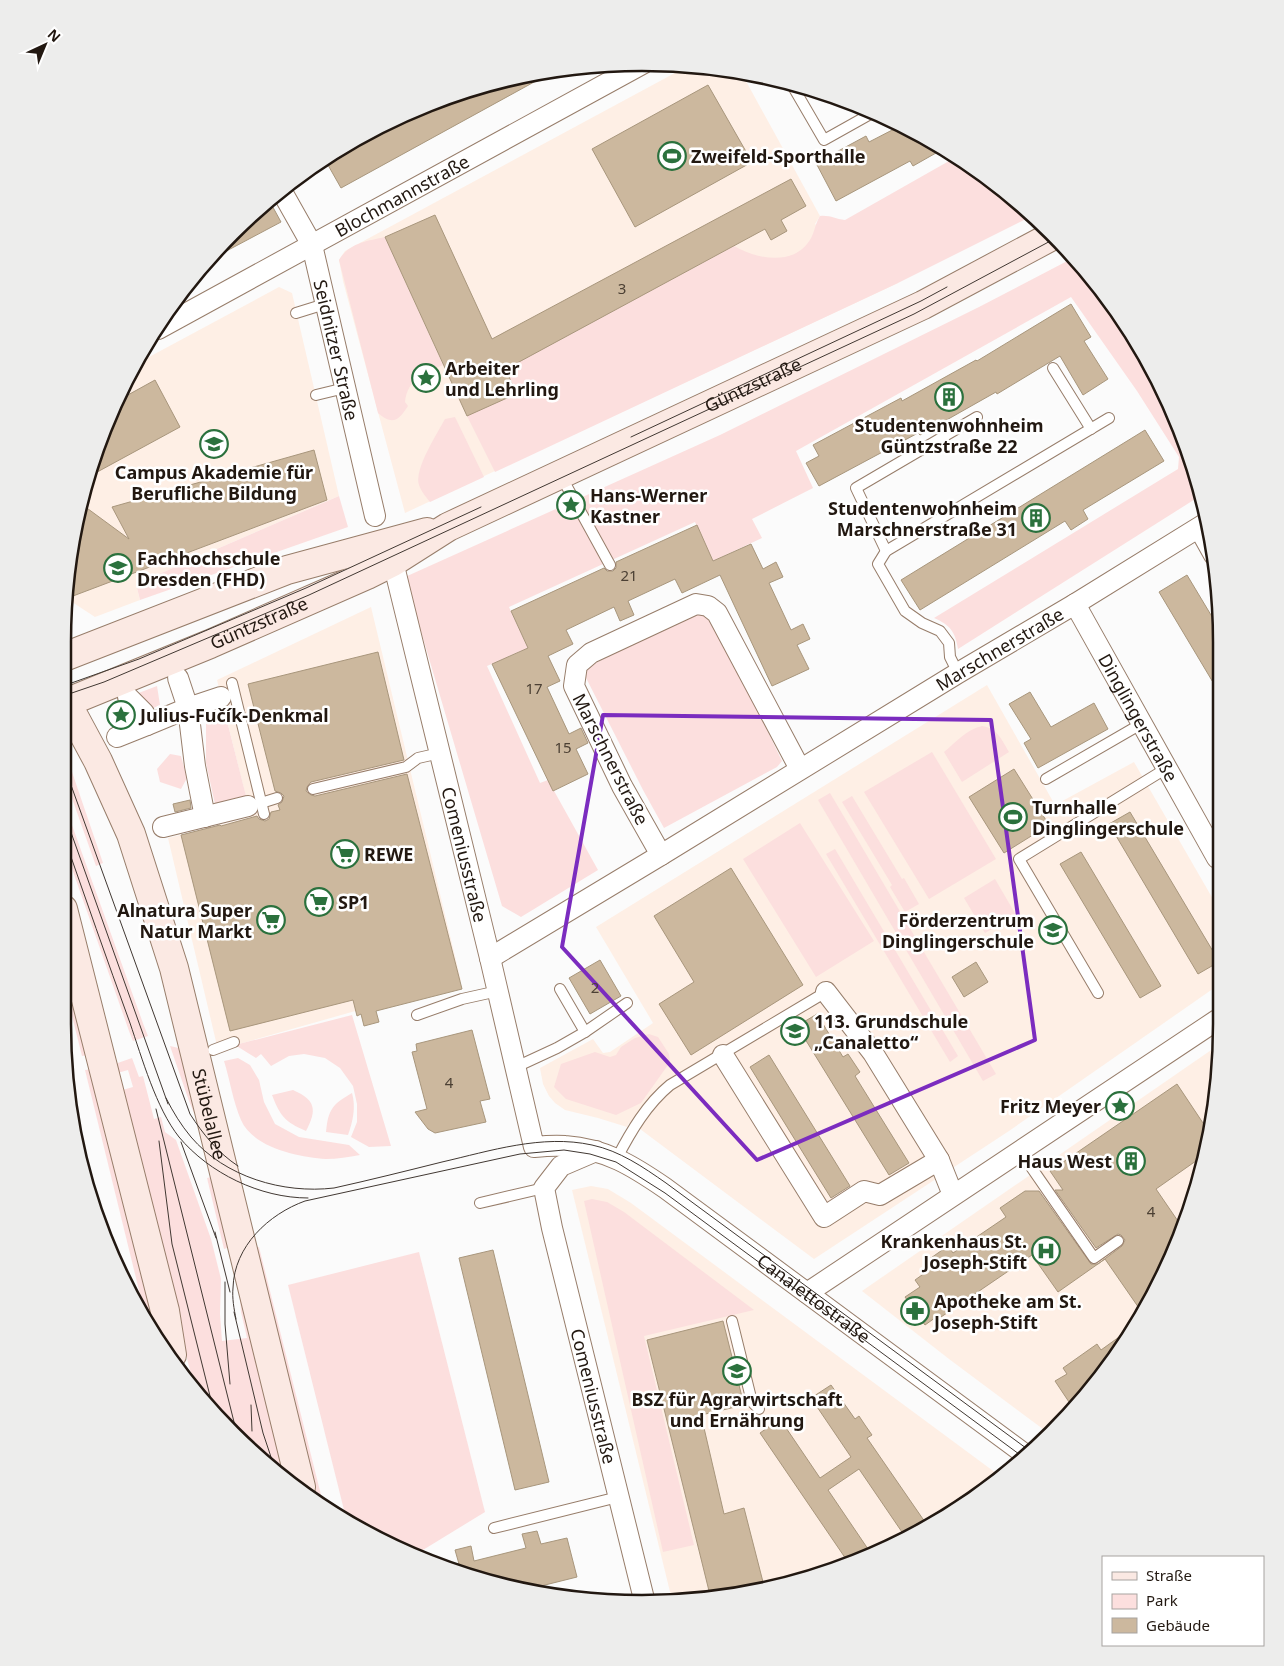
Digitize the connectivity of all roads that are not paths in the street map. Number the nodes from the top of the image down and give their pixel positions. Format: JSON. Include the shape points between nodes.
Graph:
{"nodes":[{"id":1,"x":629,"y":71,"type":"edge"},
{"id":2,"x":797,"y":93,"type":"edge"},
{"id":3,"x":865,"y":117,"type":"edge"},
{"id":4,"x":285,"y":197,"type":"edge"},
{"id":5,"x":1047,"y":239,"type":"edge"},
{"id":6,"x":312,"y":245,"type":"junction"},
{"id":7,"x":325,"y":304,"type":"junction"},
{"id":8,"x":296,"y":313,"type":"dead end"},
{"id":9,"x":168,"y":323,"type":"edge"},
{"id":10,"x":1053,"y":368,"type":"dead end"},
{"id":11,"x":345,"y":388,"type":"junction"},
{"id":12,"x":316,"y":395,"type":"dead end"},
{"id":13,"x":977,"y":417,"type":"dead end"},
{"id":14,"x":1109,"y":418,"type":"dead end"},
{"id":15,"x":1091,"y":428,"type":"junction"},
{"id":16,"x":560,"y":474,"type":"junction"},
{"id":17,"x":375,"y":516,"type":"dead end"},
{"id":18,"x":1201,"y":526,"type":"edge"},
{"id":19,"x":448,"y":527,"type":"junction"},
{"id":20,"x":886,"y":551,"type":"junction"},
{"id":21,"x":393,"y":562,"type":"junction"},
{"id":22,"x":610,"y":565,"type":"dead end"},
{"id":23,"x":1075,"y":604,"type":"junction"},
{"id":24,"x":71,"y":654,"type":"edge"},
{"id":25,"x":958,"y":673,"type":"junction"},
{"id":26,"x":178,"y":678,"type":"dead end"},
{"id":27,"x":226,"y":690,"type":"joint"},
{"id":28,"x":128,"y":697,"type":"dead end"},
{"id":29,"x":71,"y":699,"type":"edge"},
{"id":30,"x":188,"y":708,"type":"junction"},
{"id":31,"x":71,"y":711,"type":"edge"},
{"id":32,"x":1142,"y":724,"type":"junction"},
{"id":33,"x":147,"y":725,"type":"junction"},
{"id":34,"x":117,"y":737,"type":"dead end"},
{"id":35,"x":440,"y":753,"type":"junction"},
{"id":36,"x":1167,"y":768,"type":"junction"},
{"id":37,"x":800,"y":769,"type":"junction"},
{"id":38,"x":1046,"y":779,"type":"dead end"},
{"id":39,"x":313,"y":789,"type":"dead end"},
{"id":40,"x":277,"y":798,"type":"dead end"},
{"id":41,"x":258,"y":808,"type":"junction"},
{"id":42,"x":205,"y":817,"type":"junction"},
{"id":43,"x":163,"y":827,"type":"dead end"},
{"id":44,"x":1213,"y":852,"type":"edge"},
{"id":45,"x":662,"y":855,"type":"junction"},
{"id":46,"x":71,"y":941,"type":"edge"},
{"id":47,"x":490,"y":958,"type":"junction"},
{"id":48,"x":560,"y":989,"type":"dead end"},
{"id":49,"x":498,"y":991,"type":"junction"},
{"id":50,"x":826,"y":992,"type":"joint"},
{"id":51,"x":1098,"y":994,"type":"dead end"},
{"id":52,"x":628,"y":1003,"type":"dead end"},
{"id":53,"x":417,"y":1015,"type":"dead end"},
{"id":54,"x":1213,"y":1022,"type":"edge"},
{"id":55,"x":585,"y":1032,"type":"junction"},
{"id":56,"x":234,"y":1042,"type":"dead end"},
{"id":57,"x":214,"y":1050,"type":"dead end"},
{"id":58,"x":723,"y":1055,"type":"junction"},
{"id":59,"x":516,"y":1067,"type":"junction"},
{"id":60,"x":534,"y":1147,"type":"joint"},
{"id":61,"x":596,"y":1151,"type":"junction"},
{"id":62,"x":1020,"y":1151,"type":"junction"},
{"id":63,"x":617,"y":1158,"type":"junction"},
{"id":64,"x":939,"y":1160,"type":"junction"},
{"id":65,"x":544,"y":1188,"type":"junction"},
{"id":66,"x":953,"y":1195,"type":"junction"},
{"id":67,"x":480,"y":1203,"type":"dead end"},
{"id":68,"x":1118,"y":1241,"type":"dead end"},
{"id":69,"x":807,"y":1293,"type":"junction"},
{"id":70,"x":732,"y":1321,"type":"dead end"},
{"id":71,"x":171,"y":1346,"type":"edge"},
{"id":72,"x":759,"y":1409,"type":"dead end"},
{"id":73,"x":1020,"y":1451,"type":"edge"},
{"id":74,"x":299,"y":1480,"type":"edge"},
{"id":75,"x":618,"y":1497,"type":"junction"},
{"id":76,"x":494,"y":1528,"type":"dead end"},
{"id":77,"x":643,"y":1595,"type":"edge"}],
"edges":[{"from":1,"to":6,"type":"street","name":"Blochmannstraße"},
{"from":2,"to":3,"type":"lane","via":[[824,140]]},
{"from":4,"to":6,"type":"street","name":"Seidnitzer Straße"},
{"from":5,"to":16,"type":"main road","name":"Güntzstraße","via":[[923,305]]},
{"from":6,"to":7,"type":"street","name":"Seidnitzer Straße"},
{"from":6,"to":9,"type":"street","name":"Blochmannstraße"},
{"from":7,"to":8,"type":"lane"},
{"from":7,"to":11,"type":"street","name":"Seidnitzer Straße"},
{"from":10,"to":15,"type":"lane"},
{"from":11,"to":12,"type":"lane"},
{"from":11,"to":17,"type":"street","name":"Seidnitzer Straße"},
{"from":13,"to":20,"type":"lane","via":[[856,488]]},
{"from":14,"to":15,"type":"lane"},
{"from":15,"to":20,"type":"lane"},
{"from":16,"to":19,"type":"main road","name":"Güntzstraße"},
{"from":16,"to":22,"type":"lane"},
{"from":18,"to":23,"type":"street","name":"Marschnerstraße"},
{"from":19,"to":21,"type":"main road","name":"Güntzstraße"},
{"from":19,"to":24,"type":"main road","name":"Güntzstraße","via":[[288,570]]},
{"from":20,"to":25,"type":"lane","via":[[878,564],[905,611],[940,632],[949,643],[950,657]]},
{"from":21,"to":29,"type":"main road","name":"Güntzstraße","via":[[210,644]]},
{"from":21,"to":35,"type":"street","name":"Comeniusstraße"},
{"from":23,"to":25,"type":"street","name":"Marschnerstraße"},
{"from":23,"to":32,"type":"street","name":"Dinglingerstraße"},
{"from":25,"to":37,"type":"street","name":"Marschnerstraße"},
{"from":26,"to":30,"type":"street"},
{"from":27,"to":30,"type":"street"},
{"from":27,"to":41,"type":"lane"},
{"from":28,"to":33,"type":"street","via":[[144,713]]},
{"from":30,"to":33,"type":"street"},
{"from":30,"to":42,"type":"street"},
{"from":31,"to":74,"type":"main road","name":"Stübelallee","via":[[92,748],[131,834],[174,968]]},
{"from":32,"to":36,"type":"street","name":"Dinglingerstraße"},
{"from":32,"to":38,"type":"lane"},
{"from":33,"to":34,"type":"street"},
{"from":35,"to":39,"type":"lane","via":[[418,758],[406,767]]},
{"from":35,"to":47,"type":"street","name":"Comeniusstraße"},
{"from":36,"to":44,"type":"street","name":"Dinglingerstraße"},
{"from":36,"to":51,"type":"lane","via":[[1019,859]]},
{"from":37,"to":45,"type":"street","name":"Marschnerstraße"},
{"from":37,"to":45,"type":"street","name":"Marschnerstraße","via":[[717,613],[708,606],[696,604],[591,653],[577,665],[574,686],[622,786]]},
{"from":40,"to":41,"type":"lane"},
{"from":41,"to":42,"type":"street"},
{"from":42,"to":43,"type":"street"},
{"from":45,"to":47,"type":"street","name":"Marschnerstraße"},
{"from":46,"to":71,"type":"main road","via":[[165,1311]]},
{"from":47,"to":49,"type":"street","name":"Comeniusstraße"},
{"from":48,"to":55,"type":"lane"},
{"from":49,"to":53,"type":"lane","via":[[462,999]]},
{"from":49,"to":59,"type":"street","name":"Comeniusstraße"},
{"from":50,"to":58,"type":"lane"},
{"from":50,"to":64,"type":"street","via":[[873,1053]]},
{"from":52,"to":55,"type":"lane"},
{"from":54,"to":62,"type":"street"},
{"from":55,"to":59,"type":"lane"},
{"from":56,"to":57,"type":"lane"},
{"from":58,"to":63,"type":"lane","via":[[658,1096]]},
{"from":58,"to":64,"type":"street","via":[[824,1217],[864,1191],[880,1195]]},
{"from":59,"to":60,"type":"street","name":"Comeniusstraße"},
{"from":60,"to":61,"type":"street","name":"Canalettostraße","via":[[564,1145]]},
{"from":61,"to":63,"type":"street","name":"Canalettostraße"},
{"from":61,"to":65,"type":"street","via":[[561,1166]]},
{"from":62,"to":66,"type":"street"},
{"from":62,"to":68,"type":"lane","via":[[1094,1258]]},
{"from":63,"to":69,"type":"street","name":"Canalettostraße","via":[[666,1188]]},
{"from":64,"to":66,"type":"street"},
{"from":65,"to":67,"type":"lane"},
{"from":65,"to":75,"type":"street","name":"Comeniusstraße"},
{"from":66,"to":69,"type":"street"},
{"from":69,"to":73,"type":"street","name":"Canalettostraße"},
{"from":70,"to":72,"type":"lane","via":[[752,1402]]},
{"from":75,"to":76,"type":"lane"},
{"from":75,"to":77,"type":"street","name":"Comeniusstraße"}]}
